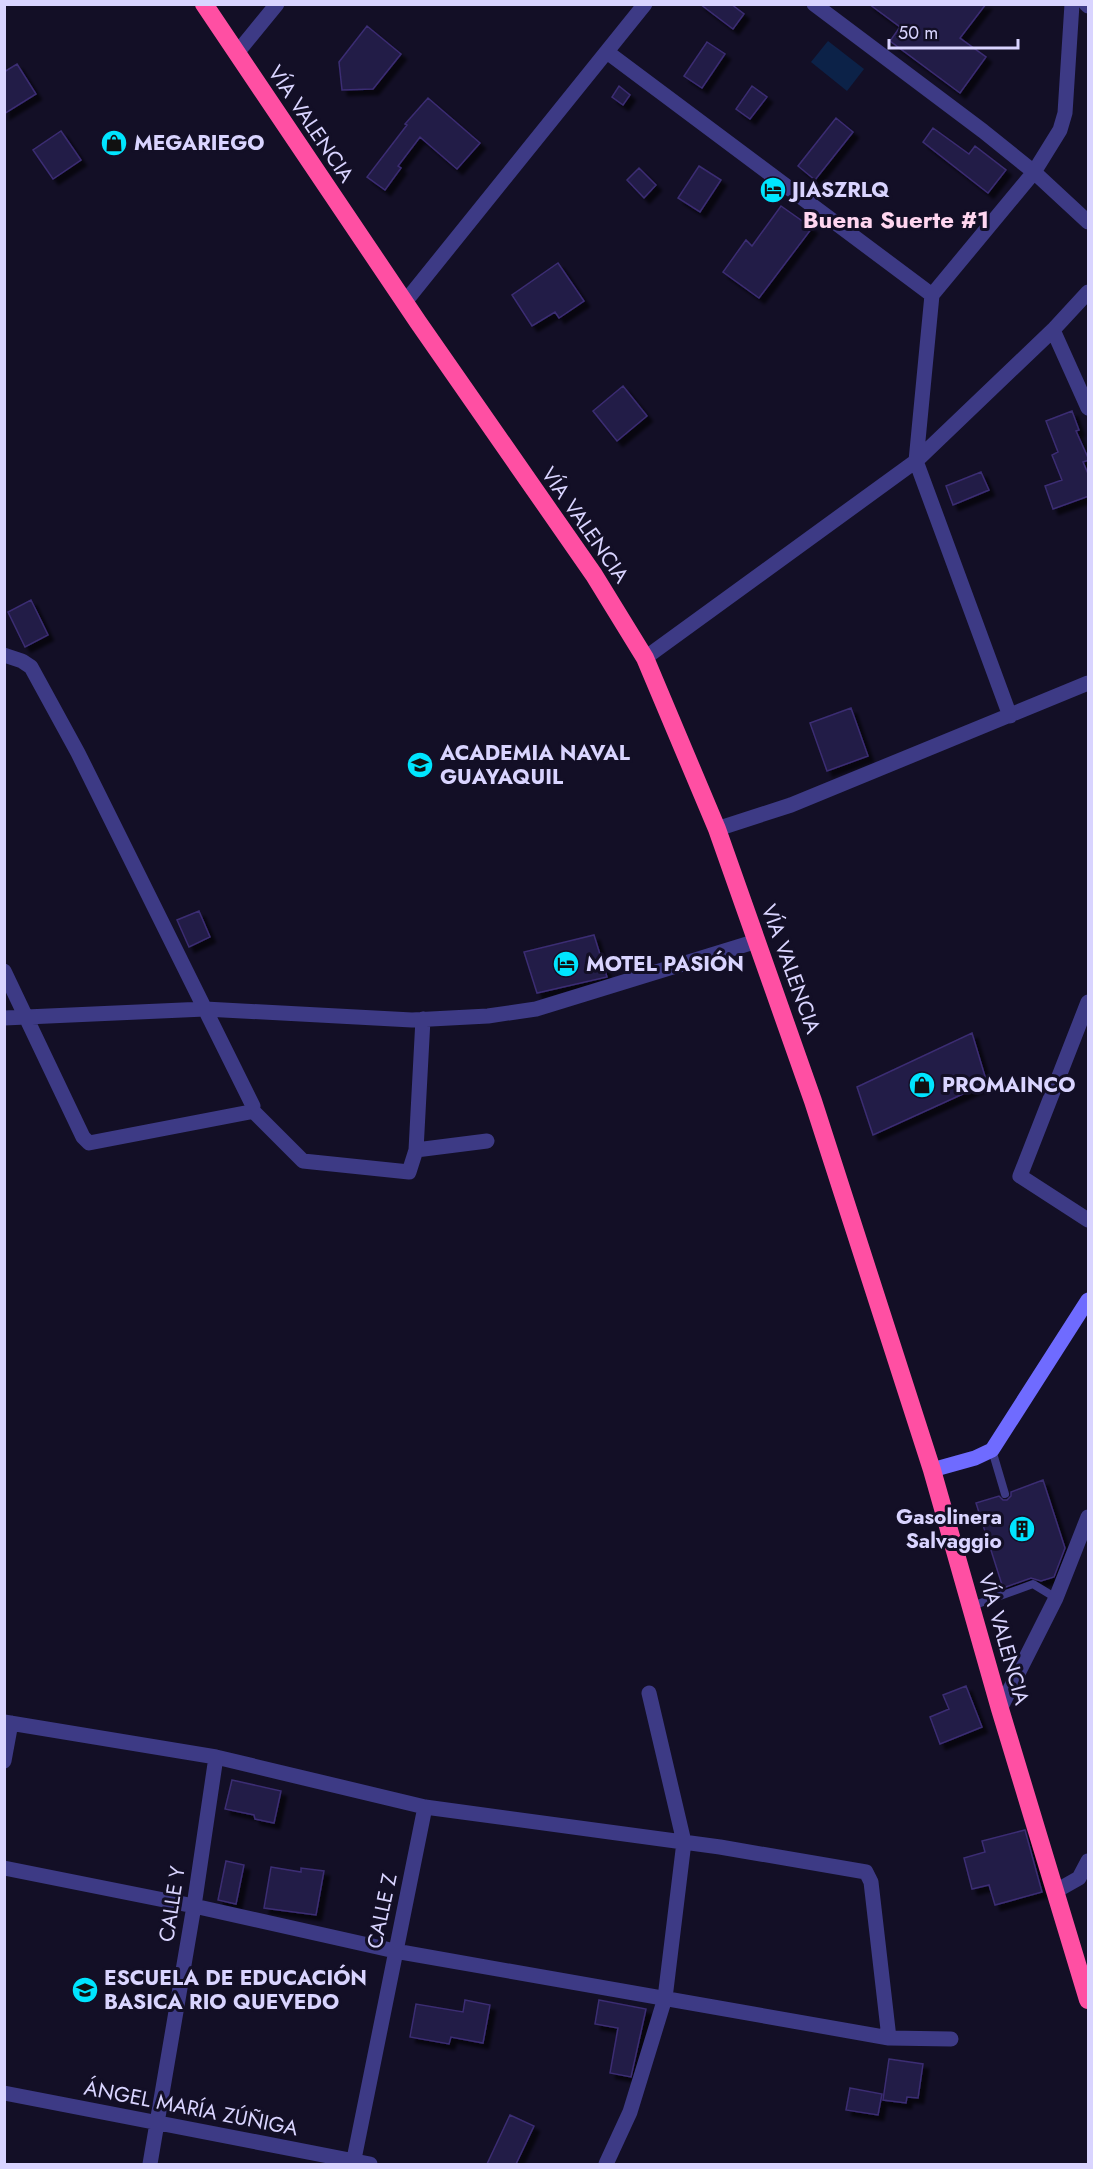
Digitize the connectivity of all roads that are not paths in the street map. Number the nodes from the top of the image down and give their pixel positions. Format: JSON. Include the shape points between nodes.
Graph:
{"nodes":[{"id":1,"x":204,"y":4,"type":"edge"},
{"id":2,"x":278,"y":4,"type":"edge"},
{"id":3,"x":645,"y":4,"type":"edge"},
{"id":4,"x":814,"y":4,"type":"edge"},
{"id":5,"x":1072,"y":4,"type":"edge"},
{"id":6,"x":607,"y":52,"type":"junction"},
{"id":7,"x":237,"y":53,"type":"junction"},
{"id":8,"x":1034,"y":172,"type":"junction"},
{"id":9,"x":1089,"y":222,"type":"edge"},
{"id":10,"x":1089,"y":292,"type":"edge"},
{"id":11,"x":932,"y":295,"type":"junction"},
{"id":12,"x":405,"y":302,"type":"junction"},
{"id":13,"x":1053,"y":330,"type":"junction"},
{"id":14,"x":1089,"y":408,"type":"edge"},
{"id":15,"x":916,"y":461,"type":"junction"},
{"id":16,"x":4,"y":641,"type":"edge"},
{"id":17,"x":8,"y":655,"type":"edge"},
{"id":18,"x":645,"y":658,"type":"junction"},
{"id":19,"x":1089,"y":683,"type":"edge"},
{"id":20,"x":1010,"y":716,"type":"junction"},
{"id":21,"x":717,"y":829,"type":"junction"},
{"id":22,"x":757,"y":941,"type":"junction"},
{"id":23,"x":4,"y":971,"type":"edge"},
{"id":24,"x":1089,"y":1002,"type":"edge"},
{"id":25,"x":205,"y":1009,"type":"junction"},
{"id":26,"x":4,"y":1018,"type":"edge"},
{"id":27,"x":28,"y":1018,"type":"junction"},
{"id":28,"x":423,"y":1019,"type":"junction"},
{"id":29,"x":252,"y":1110,"type":"junction"},
{"id":30,"x":487,"y":1142,"type":"dead end"},
{"id":31,"x":416,"y":1150,"type":"junction"},
{"id":32,"x":1089,"y":1220,"type":"edge"},
{"id":33,"x":1089,"y":1300,"type":"edge"},
{"id":34,"x":992,"y":1450,"type":"junction"},
{"id":35,"x":932,"y":1470,"type":"junction"},
{"id":36,"x":1005,"y":1494,"type":"dead end"},
{"id":37,"x":1089,"y":1517,"type":"edge"},
{"id":38,"x":1056,"y":1598,"type":"junction"},
{"id":39,"x":972,"y":1606,"type":"junction"},
{"id":40,"x":649,"y":1693,"type":"dead end"},
{"id":41,"x":1000,"y":1708,"type":"junction"},
{"id":42,"x":8,"y":1723,"type":"edge"},
{"id":43,"x":216,"y":1757,"type":"junction"},
{"id":44,"x":4,"y":1761,"type":"edge"},
{"id":45,"x":424,"y":1807,"type":"junction"},
{"id":46,"x":684,"y":1842,"type":"junction"},
{"id":47,"x":1089,"y":1861,"type":"edge"},
{"id":48,"x":4,"y":1868,"type":"edge"},
{"id":49,"x":1056,"y":1891,"type":"junction"},
{"id":50,"x":194,"y":1906,"type":"junction"},
{"id":51,"x":395,"y":1951,"type":"junction"},
{"id":52,"x":665,"y":1998,"type":"junction"},
{"id":53,"x":1089,"y":2000,"type":"edge"},
{"id":54,"x":889,"y":2038,"type":"junction"},
{"id":55,"x":951,"y":2039,"type":"dead end"},
{"id":56,"x":4,"y":2093,"type":"edge"},
{"id":57,"x":157,"y":2123,"type":"junction"},
{"id":58,"x":354,"y":2163,"type":"edge"},
{"id":59,"x":150,"y":2164,"type":"edge"},
{"id":60,"x":370,"y":2164,"type":"edge"},
{"id":61,"x":606,"y":2164,"type":"edge"}],
"edges":[{"from":1,"to":7,"type":"highway","name":"VÍA VALENCIA"},
{"from":2,"to":7,"type":"street"},
{"from":3,"to":6,"type":"street"},
{"from":4,"to":8,"type":"street"},
{"from":5,"to":8,"type":"street","via":[[1065,113],[1060,130]]},
{"from":6,"to":11,"type":"street"},
{"from":6,"to":12,"type":"street"},
{"from":7,"to":12,"type":"highway","name":"VÍA VALENCIA"},
{"from":8,"to":9,"type":"street"},
{"from":8,"to":11,"type":"street"},
{"from":10,"to":13,"type":"street"},
{"from":11,"to":15,"type":"street"},
{"from":12,"to":18,"type":"highway","name":"VÍA VALENCIA","via":[[594,575]]},
{"from":13,"to":14,"type":"street"},
{"from":13,"to":15,"type":"street"},
{"from":15,"to":18,"type":"street"},
{"from":15,"to":20,"type":"street"},
{"from":16,"to":17,"type":"street"},
{"from":17,"to":25,"type":"street","via":[[31,667]]},
{"from":18,"to":21,"type":"highway","name":"VÍA VALENCIA"},
{"from":19,"to":20,"type":"street"},
{"from":20,"to":21,"type":"street","via":[[791,805]]},
{"from":21,"to":22,"type":"highway","name":"VÍA VALENCIA"},
{"from":22,"to":28,"type":"street","via":[[536,1010]]},
{"from":22,"to":35,"type":"highway","name":"VÍA VALENCIA"},
{"from":23,"to":27,"type":"street"},
{"from":24,"to":32,"type":"street","via":[[1020,1176]]},
{"from":25,"to":27,"type":"street"},
{"from":25,"to":28,"type":"street"},
{"from":25,"to":29,"type":"street"},
{"from":26,"to":27,"type":"street"},
{"from":27,"to":29,"type":"street","via":[[89,1143]]},
{"from":28,"to":31,"type":"street"},
{"from":29,"to":31,"type":"street","via":[[303,1161],[409,1172]]},
{"from":30,"to":31,"type":"street"},
{"from":33,"to":34,"type":"street"},
{"from":34,"to":35,"type":"street"},
{"from":34,"to":36,"type":"lane"},
{"from":35,"to":39,"type":"highway","name":"VÍA VALENCIA"},
{"from":37,"to":38,"type":"street"},
{"from":38,"to":39,"type":"lane","via":[[1033,1584]]},
{"from":38,"to":41,"type":"street"},
{"from":39,"to":41,"type":"highway","name":"VÍA VALENCIA"},
{"from":40,"to":46,"type":"street"},
{"from":41,"to":49,"type":"highway","name":"VÍA VALENCIA"},
{"from":42,"to":43,"type":"street"},
{"from":42,"to":44,"type":"street"},
{"from":43,"to":45,"type":"street"},
{"from":43,"to":50,"type":"street","name":"CALLE Y"},
{"from":45,"to":46,"type":"street"},
{"from":45,"to":51,"type":"street","name":"CALLE Z"},
{"from":46,"to":52,"type":"street"},
{"from":46,"to":54,"type":"street","via":[[866,1872],[871,1882]]},
{"from":47,"to":49,"type":"street","via":[[1079,1878]]},
{"from":48,"to":50,"type":"street"},
{"from":49,"to":53,"type":"highway","name":"VÍA VALENCIA"},
{"from":50,"to":51,"type":"street"},
{"from":50,"to":57,"type":"street","name":"CALLE Y"},
{"from":51,"to":52,"type":"street"},
{"from":51,"to":58,"type":"street","name":"CALLE Z"},
{"from":52,"to":54,"type":"street"},
{"from":52,"to":61,"type":"street","via":[[630,2112]]},
{"from":54,"to":55,"type":"street"},
{"from":56,"to":57,"type":"street","name":"ÁNGEL MARÍA ZÚÑIGA"},
{"from":57,"to":58,"type":"street","name":"ÁNGEL MARÍA ZÚÑIGA"},
{"from":57,"to":59,"type":"street","name":"CALLE Y"},
{"from":58,"to":60,"type":"street","name":"ÁNGEL MARÍA ZÚÑIGA"}]}
